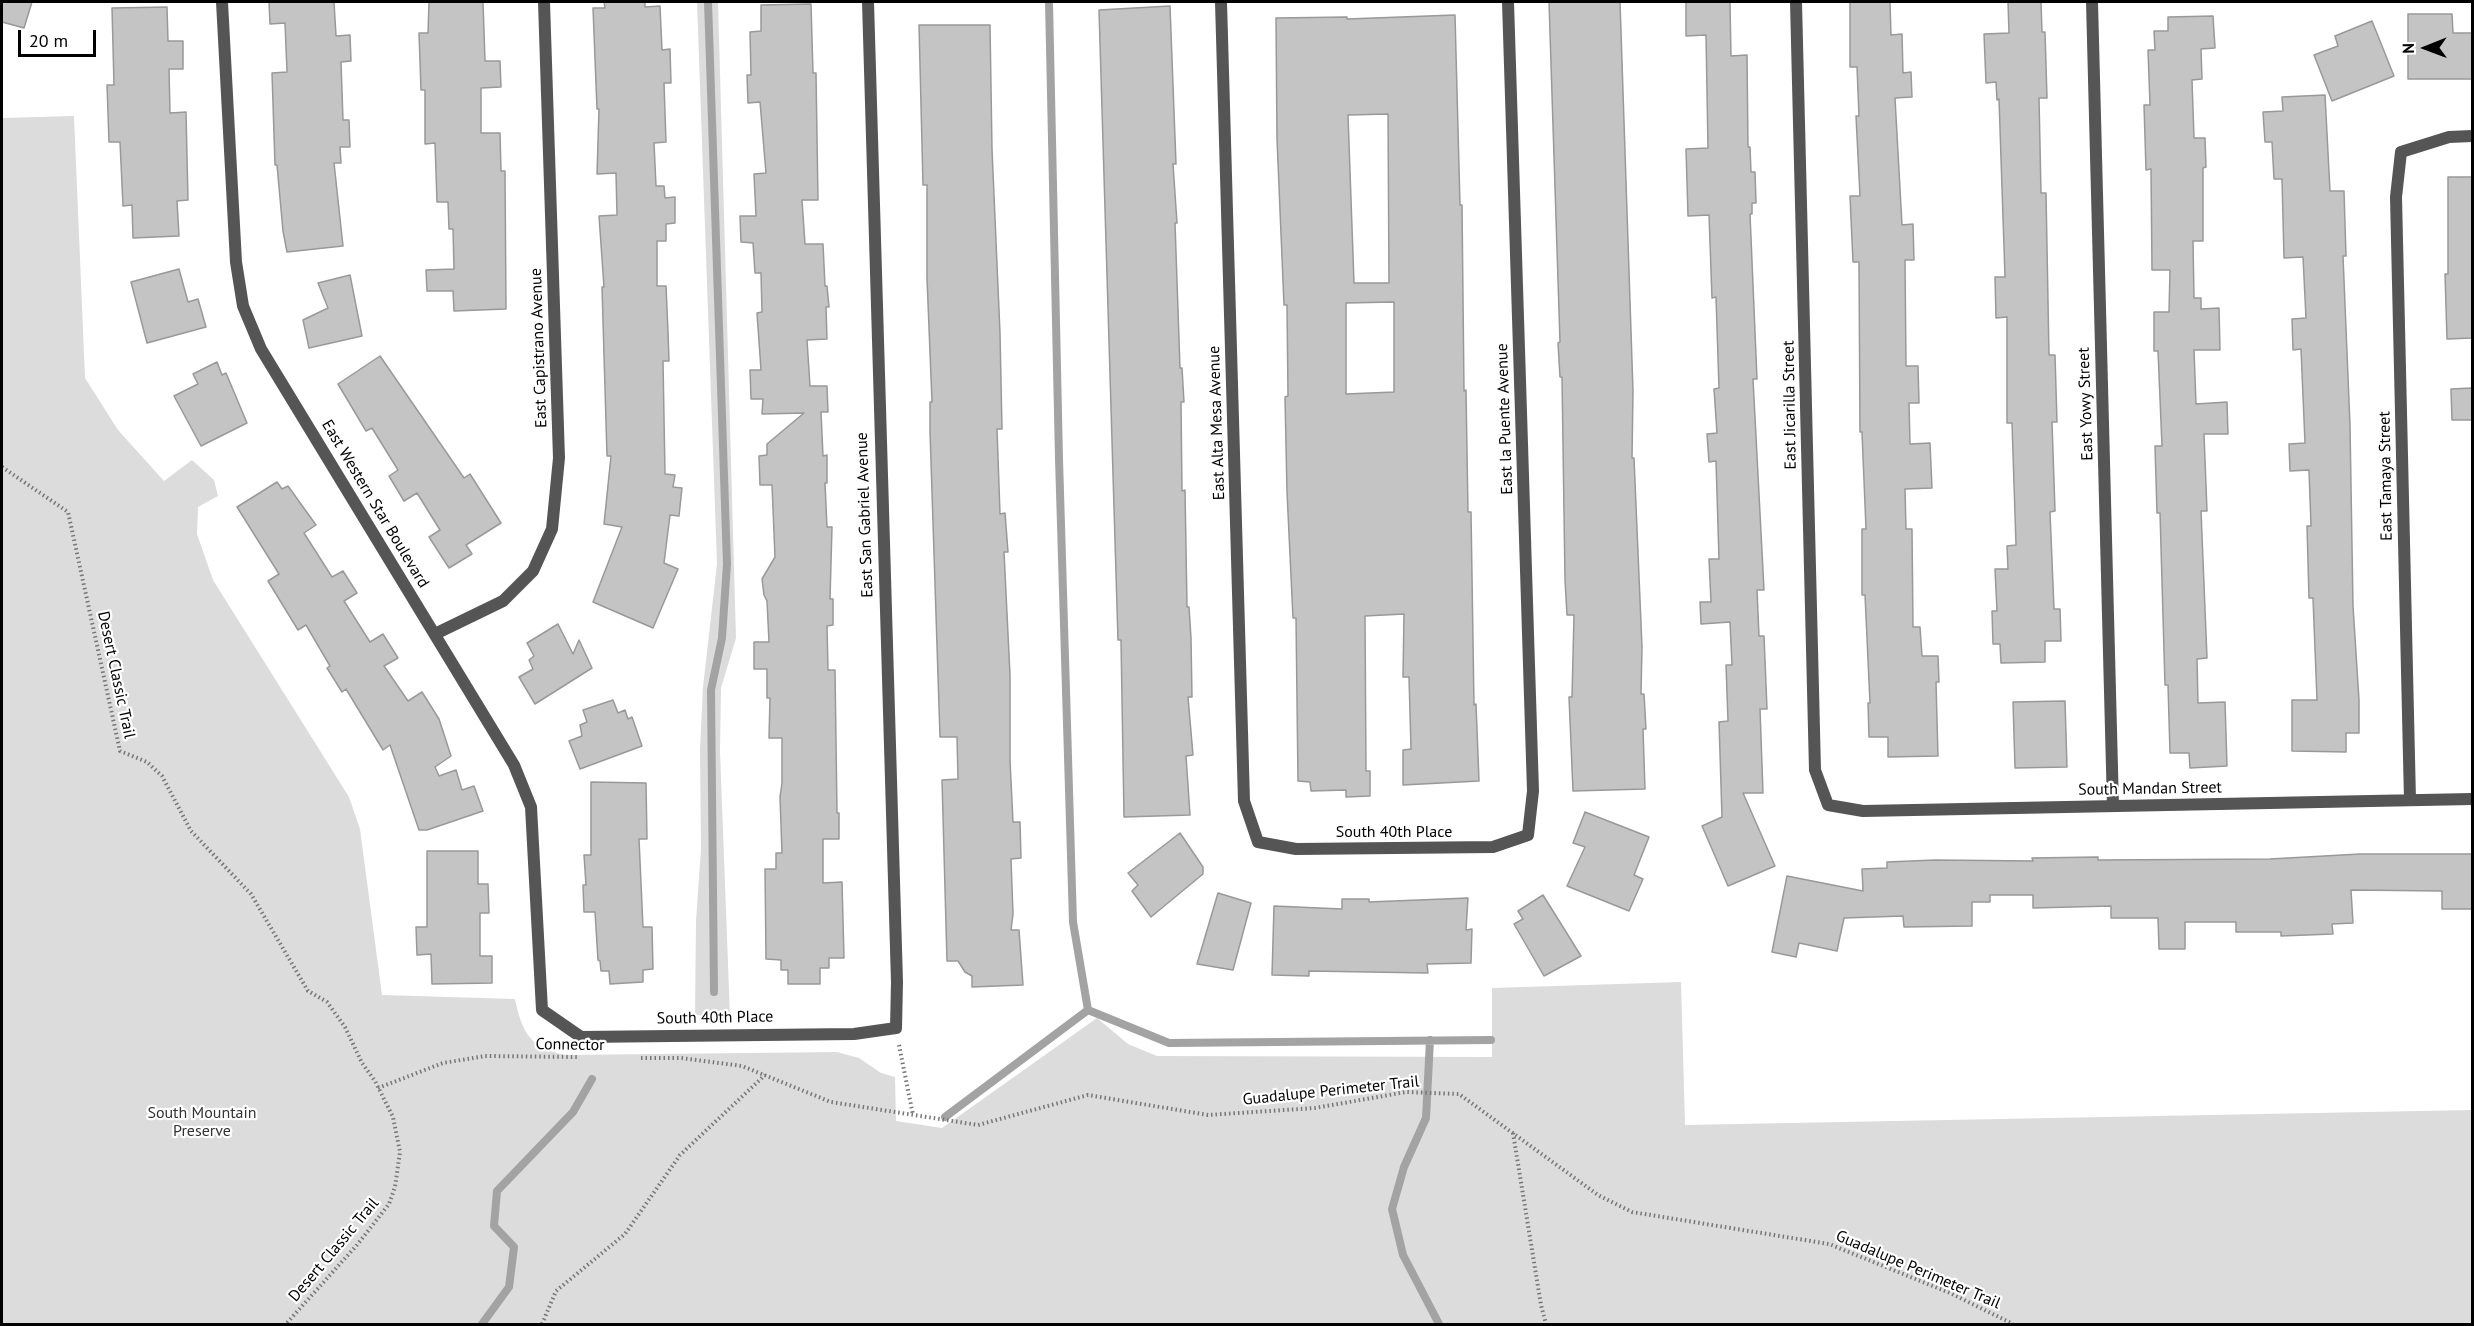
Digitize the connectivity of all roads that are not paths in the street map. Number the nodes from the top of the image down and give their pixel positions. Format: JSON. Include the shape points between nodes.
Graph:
{"nodes":[{"id":1,"x":222,"y":2,"type":"edge"},
{"id":2,"x":544,"y":2,"type":"edge"},
{"id":3,"x":868,"y":2,"type":"edge"},
{"id":4,"x":1221,"y":2,"type":"edge"},
{"id":5,"x":1508,"y":2,"type":"edge"},
{"id":6,"x":1796,"y":2,"type":"edge"},
{"id":7,"x":2092,"y":2,"type":"edge"},
{"id":8,"x":2472,"y":136,"type":"edge"},
{"id":9,"x":435,"y":634,"type":"junction"},
{"id":10,"x":2472,"y":799,"type":"edge"},
{"id":11,"x":2410,"y":800,"type":"junction"},
{"id":12,"x":1828,"y":805,"type":"joint"},
{"id":13,"x":2114,"y":806,"type":"junction"},
{"id":14,"x":1528,"y":835,"type":"joint"},
{"id":15,"x":1258,"y":842,"type":"joint"},
{"id":16,"x":542,"y":1010,"type":"joint"},
{"id":17,"x":896,"y":1028,"type":"joint"}],
"edges":[{"from":1,"to":9,"type":"street","name":"East Western Star Boulevard","via":[[236,262],[243,306],[261,349]]},
{"from":2,"to":9,"type":"street","name":"East Capistrano Avenue","via":[[559,458],[552,529],[533,571],[503,601]]},
{"from":3,"to":17,"type":"street","name":"East San Gabriel Avenue"},
{"from":4,"to":15,"type":"street","name":"East Alta Mesa Avenue","via":[[1244,801]]},
{"from":5,"to":14,"type":"street","name":"East la Puente Avenue","via":[[1533,791]]},
{"from":6,"to":12,"type":"street","name":"East Jicarilla Street","via":[[1815,770]]},
{"from":7,"to":13,"type":"street","name":"East Yowy Street"},
{"from":8,"to":11,"type":"street","name":"East Tamaya Street","via":[[2450,137],[2401,152],[2396,197]]},
{"from":9,"to":16,"type":"street","name":"East Western Star Boulevard","via":[[514,765],[531,807]]},
{"from":10,"to":11,"type":"street","name":"South Mandan Street"},
{"from":11,"to":13,"type":"street","name":"South Mandan Street"},
{"from":12,"to":13,"type":"street","name":"South Mandan Street","via":[[1863,811]]},
{"from":14,"to":15,"type":"street","name":"South 40th Place","via":[[1492,847],[1296,849]]},
{"from":16,"to":17,"type":"street","name":"South 40th Place","via":[[581,1037],[854,1034]]}]}
